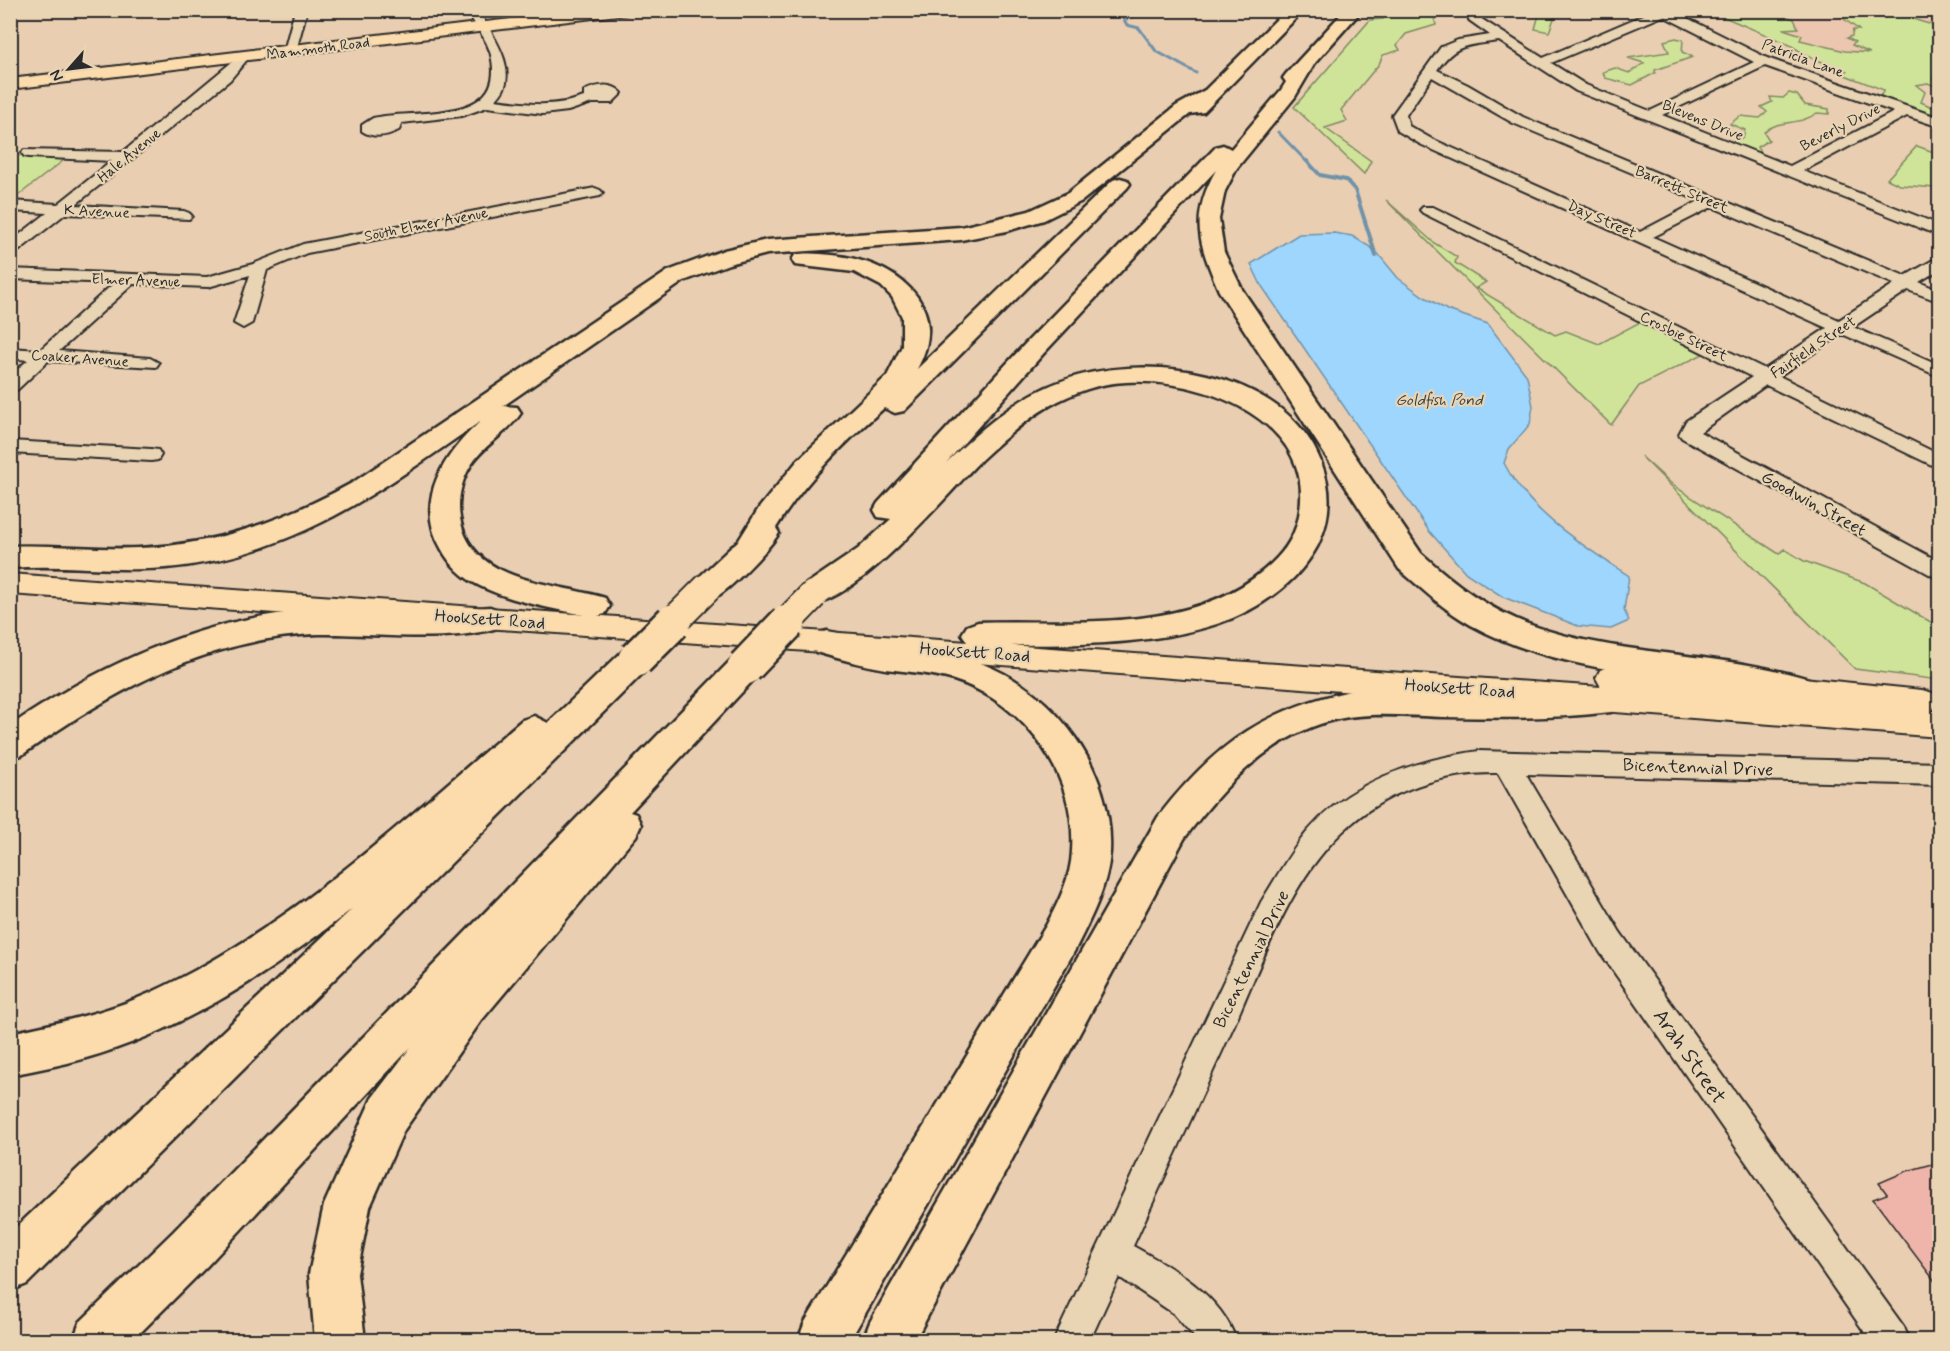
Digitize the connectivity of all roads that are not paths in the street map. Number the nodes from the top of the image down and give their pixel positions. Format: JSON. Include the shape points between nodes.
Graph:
{"nodes":[{"id":1,"x":301,"y":10,"type":"edge"},
{"id":2,"x":472,"y":10,"type":"edge"},
{"id":3,"x":626,"y":10,"type":"edge"},
{"id":4,"x":1296,"y":10,"type":"edge"},
{"id":5,"x":1354,"y":10,"type":"edge"},
{"id":6,"x":1474,"y":10,"type":"edge"},
{"id":7,"x":1663,"y":11,"type":"edge"},
{"id":8,"x":604,"y":12,"type":"edge"},
{"id":9,"x":482,"y":29,"type":"junction"},
{"id":10,"x":1501,"y":37,"type":"junction"},
{"id":11,"x":290,"y":51,"type":"junction"},
{"id":12,"x":243,"y":56,"type":"junction"},
{"id":13,"x":1307,"y":62,"type":"junction"},
{"id":14,"x":1544,"y":62,"type":"junction"},
{"id":15,"x":1764,"y":62,"type":"junction"},
{"id":16,"x":1429,"y":72,"type":"junction"},
{"id":17,"x":10,"y":84,"type":"edge"},
{"id":18,"x":1213,"y":93,"type":"junction"},
{"id":19,"x":591,"y":99,"type":"dead end"},
{"id":20,"x":488,"y":102,"type":"junction"},
{"id":21,"x":1905,"y":112,"type":"junction"},
{"id":22,"x":1649,"y":116,"type":"junction"},
{"id":23,"x":396,"y":119,"type":"dead end"},
{"id":24,"x":1940,"y":123,"type":"edge"},
{"id":25,"x":29,"y":153,"type":"dead end"},
{"id":26,"x":127,"y":157,"type":"junction"},
{"id":27,"x":1790,"y":172,"type":"junction"},
{"id":28,"x":595,"y":193,"type":"dead end"},
{"id":29,"x":1711,"y":201,"type":"junction"},
{"id":30,"x":10,"y":206,"type":"edge"},
{"id":31,"x":60,"y":210,"type":"junction"},
{"id":32,"x":1428,"y":210,"type":"dead end"},
{"id":33,"x":184,"y":216,"type":"dead end"},
{"id":34,"x":1940,"y":231,"type":"edge"},
{"id":35,"x":1642,"y":237,"type":"junction"},
{"id":36,"x":10,"y":250,"type":"edge"},
{"id":37,"x":1940,"y":261,"type":"edge"},
{"id":38,"x":259,"y":267,"type":"junction"},
{"id":39,"x":10,"y":274,"type":"edge"},
{"id":40,"x":128,"y":280,"type":"junction"},
{"id":41,"x":1907,"y":283,"type":"junction"},
{"id":42,"x":1940,"y":297,"type":"edge"},
{"id":43,"x":243,"y":323,"type":"dead end"},
{"id":44,"x":1841,"y":328,"type":"junction"},
{"id":45,"x":10,"y":353,"type":"edge"},
{"id":46,"x":45,"y":355,"type":"junction"},
{"id":47,"x":150,"y":363,"type":"dead end"},
{"id":48,"x":1940,"y":372,"type":"edge"},
{"id":49,"x":1768,"y":378,"type":"junction"},
{"id":50,"x":10,"y":386,"type":"edge"},
{"id":51,"x":1689,"y":434,"type":"joint"},
{"id":52,"x":10,"y":447,"type":"edge"},
{"id":53,"x":151,"y":455,"type":"dead end"},
{"id":54,"x":1940,"y":463,"type":"edge"},
{"id":55,"x":748,"y":550,"type":"junction"},
{"id":56,"x":10,"y":557,"type":"edge"},
{"id":57,"x":10,"y":567,"type":"edge"},
{"id":58,"x":1940,"y":572,"type":"edge"},
{"id":59,"x":10,"y":584,"type":"edge"},
{"id":60,"x":813,"y":595,"type":"junction"},
{"id":61,"x":594,"y":606,"type":"junction"},
{"id":62,"x":490,"y":619,"type":"junction"},
{"id":63,"x":978,"y":634,"type":"junction"},
{"id":64,"x":827,"y":643,"type":"junction"},
{"id":65,"x":636,"y":659,"type":"junction"},
{"id":66,"x":745,"y":667,"type":"junction"},
{"id":67,"x":1803,"y":690,"type":"junction"},
{"id":68,"x":1611,"y":699,"type":"junction"},
{"id":69,"x":1940,"y":703,"type":"edge"},
{"id":70,"x":1940,"y":724,"type":"edge"},
{"id":71,"x":10,"y":745,"type":"edge"},
{"id":72,"x":1505,"y":762,"type":"junction"},
{"id":73,"x":1940,"y":774,"type":"edge"},
{"id":74,"x":10,"y":1054,"type":"edge"},
{"id":75,"x":1114,"y":1256,"type":"junction"},
{"id":76,"x":10,"y":1267,"type":"edge"},
{"id":77,"x":98,"y":1341,"type":"edge"},
{"id":78,"x":339,"y":1341,"type":"edge"},
{"id":79,"x":823,"y":1341,"type":"edge"},
{"id":80,"x":888,"y":1341,"type":"edge"},
{"id":81,"x":1072,"y":1341,"type":"edge"},
{"id":82,"x":1218,"y":1341,"type":"edge"},
{"id":83,"x":1891,"y":1341,"type":"edge"}],
"edges":[{"from":1,"to":11,"type":"street"},
{"from":2,"to":9,"type":"street"},
{"from":3,"to":8,"type":"main road","name":"Mammoth Road"},
{"from":4,"to":18,"type":"highway"},
{"from":5,"to":13,"type":"highway"},
{"from":6,"to":10,"type":"street","name":"Blevens Drive","via":[[1475,20]]},
{"from":7,"to":14,"type":"street"},
{"from":7,"to":15,"type":"street","name":"Patricia Lane","via":[[1696,32]]},
{"from":8,"to":9,"type":"main road","name":"Mammoth Road"},
{"from":9,"to":11,"type":"main road","name":"Mammoth Road"},
{"from":9,"to":20,"type":"street","via":[[499,66],[496,91]]},
{"from":10,"to":14,"type":"street","name":"Blevens Drive"},
{"from":10,"to":16,"type":"street","name":"Day Street","via":[[1451,46]]},
{"from":11,"to":12,"type":"main road","name":"Mammoth Road"},
{"from":12,"to":17,"type":"main road","name":"Mammoth Road"},
{"from":12,"to":26,"type":"street","name":"Hale Avenue","via":[[225,77]]},
{"from":13,"to":60,"type":"highway","via":[[1034,349]]},
{"from":13,"to":67,"type":"highway","via":[[1288,95],[1217,182],[1208,210],[1209,241],[1231,291],[1410,561],[1448,596],[1474,613],[1545,645],[1730,674]]},
{"from":14,"to":22,"type":"street","name":"Blevens Drive","via":[[1576,86]]},
{"from":15,"to":21,"type":"street","name":"Patricia Lane"},
{"from":15,"to":22,"type":"street"},
{"from":16,"to":29,"type":"street","name":"Barrett Street","via":[[1460,84],[1518,120]]},
{"from":16,"to":35,"type":"street","name":"Day Street","via":[[1399,115],[1403,128]]},
{"from":18,"to":55,"type":"highway"},
{"from":18,"to":56,"type":"highway","via":[[1183,110],[1075,197],[1014,224],[944,237],[766,247],[723,257],[676,276],[362,490],[340,504],[276,531],[170,557]]},
{"from":19,"to":20,"type":"street","via":[[550,110]]},
{"from":20,"to":23,"type":"street","via":[[465,111]]},
{"from":21,"to":24,"type":"street","name":"Patricia Lane"},
{"from":21,"to":27,"type":"street","name":"Beverly Drive"},
{"from":22,"to":27,"type":"street","name":"Blevens Drive"},
{"from":25,"to":26,"type":"street"},
{"from":26,"to":31,"type":"street","name":"Hale Avenue"},
{"from":27,"to":34,"type":"street","name":"Blevens Drive"},
{"from":28,"to":38,"type":"street","name":"South Elmer Avenue","via":[[314,246]]},
{"from":29,"to":35,"type":"street"},
{"from":29,"to":41,"type":"street","name":"Barrett Street"},
{"from":30,"to":31,"type":"street","name":"K Avenue"},
{"from":31,"to":33,"type":"street","name":"K Avenue"},
{"from":31,"to":36,"type":"street","name":"Hale Avenue"},
{"from":32,"to":49,"type":"street","name":"Crosbie Street"},
{"from":35,"to":44,"type":"street","name":"Day Street"},
{"from":37,"to":41,"type":"street","name":"Fairfield Street"},
{"from":38,"to":40,"type":"street","name":"Elmer Avenue","via":[[208,282]]},
{"from":38,"to":43,"type":"street"},
{"from":39,"to":40,"type":"street","name":"Elmer Avenue"},
{"from":40,"to":46,"type":"street"},
{"from":41,"to":42,"type":"street","name":"Barrett Street"},
{"from":41,"to":44,"type":"street","name":"Fairfield Street"},
{"from":44,"to":48,"type":"street","name":"Day Street"},
{"from":44,"to":49,"type":"street","name":"Fairfield Street"},
{"from":45,"to":46,"type":"street","name":"Coaker Avenue"},
{"from":46,"to":47,"type":"street","name":"Coaker Avenue"},
{"from":46,"to":50,"type":"street"},
{"from":49,"to":51,"type":"street","name":"Fairfield Street","via":[[1693,426]]},
{"from":49,"to":54,"type":"street","name":"Crosbie Street"},
{"from":51,"to":58,"type":"street","name":"Goodwin Street"},
{"from":52,"to":53,"type":"street"},
{"from":55,"to":61,"type":"highway","via":[[770,512],[837,437],[900,375],[916,342],[916,318],[902,292],[875,272],[841,263],[765,261],[703,279],[667,300],[478,437],[450,478],[444,504],[450,540],[460,556],[495,580]]},
{"from":55,"to":65,"type":"highway","bridge":true},
{"from":57,"to":61,"type":"main road","name":"Hooksett Road"},
{"from":59,"to":62,"type":"main road","name":"Hooksett Road"},
{"from":60,"to":63,"type":"highway","via":[[884,544],[1012,419],[1046,397],[1083,381],[1121,375],[1162,375],[1223,389],[1279,421],[1304,453],[1315,491],[1315,508],[1304,543],[1276,578],[1250,597],[1205,616],[1152,627]]},
{"from":60,"to":66,"type":"highway","bridge":true},
{"from":61,"to":63,"type":"main road","name":"Hooksett Road"},
{"from":62,"to":64,"type":"main road","name":"Hooksett Road"},
{"from":62,"to":71,"type":"highway","via":[[420,624],[305,623],[230,634],[173,653],[105,684]]},
{"from":63,"to":67,"type":"main road","name":"Hooksett Road"},
{"from":64,"to":68,"type":"main road","name":"Hooksett Road"},
{"from":64,"to":79,"type":"highway","via":[[883,656],[939,662],[992,682],[1016,698],[1060,741],[1077,770],[1090,819],[1091,851],[1082,894],[1061,937]]},
{"from":65,"to":74,"type":"highway","via":[[550,717],[343,893],[292,934],[239,969],[191,995],[93,1037]]},
{"from":65,"to":76,"type":"highway"},
{"from":66,"to":77,"type":"highway"},
{"from":66,"to":78,"type":"highway","via":[[669,771],[466,1007],[388,1114],[347,1205],[333,1274]]},
{"from":67,"to":69,"type":"main road","name":"Hooksett Road"},
{"from":68,"to":70,"type":"main road","name":"Hooksett Road"},
{"from":68,"to":80,"type":"highway","via":[[1554,705],[1363,702],[1295,720],[1271,731],[1226,763],[1196,793],[1171,828]]},
{"from":72,"to":73,"type":"street","name":"Bicentennial Drive"},
{"from":72,"to":75,"type":"street","name":"Bicentennial Drive","via":[[1436,768],[1386,787],[1354,806],[1326,830],[1304,857],[1271,911]]},
{"from":72,"to":83,"type":"street","name":"Arah Street","via":[[1610,942]]},
{"from":75,"to":81,"type":"street","name":"Bicentennial Drive"},
{"from":75,"to":82,"type":"street","via":[[1171,1287]]}]}
